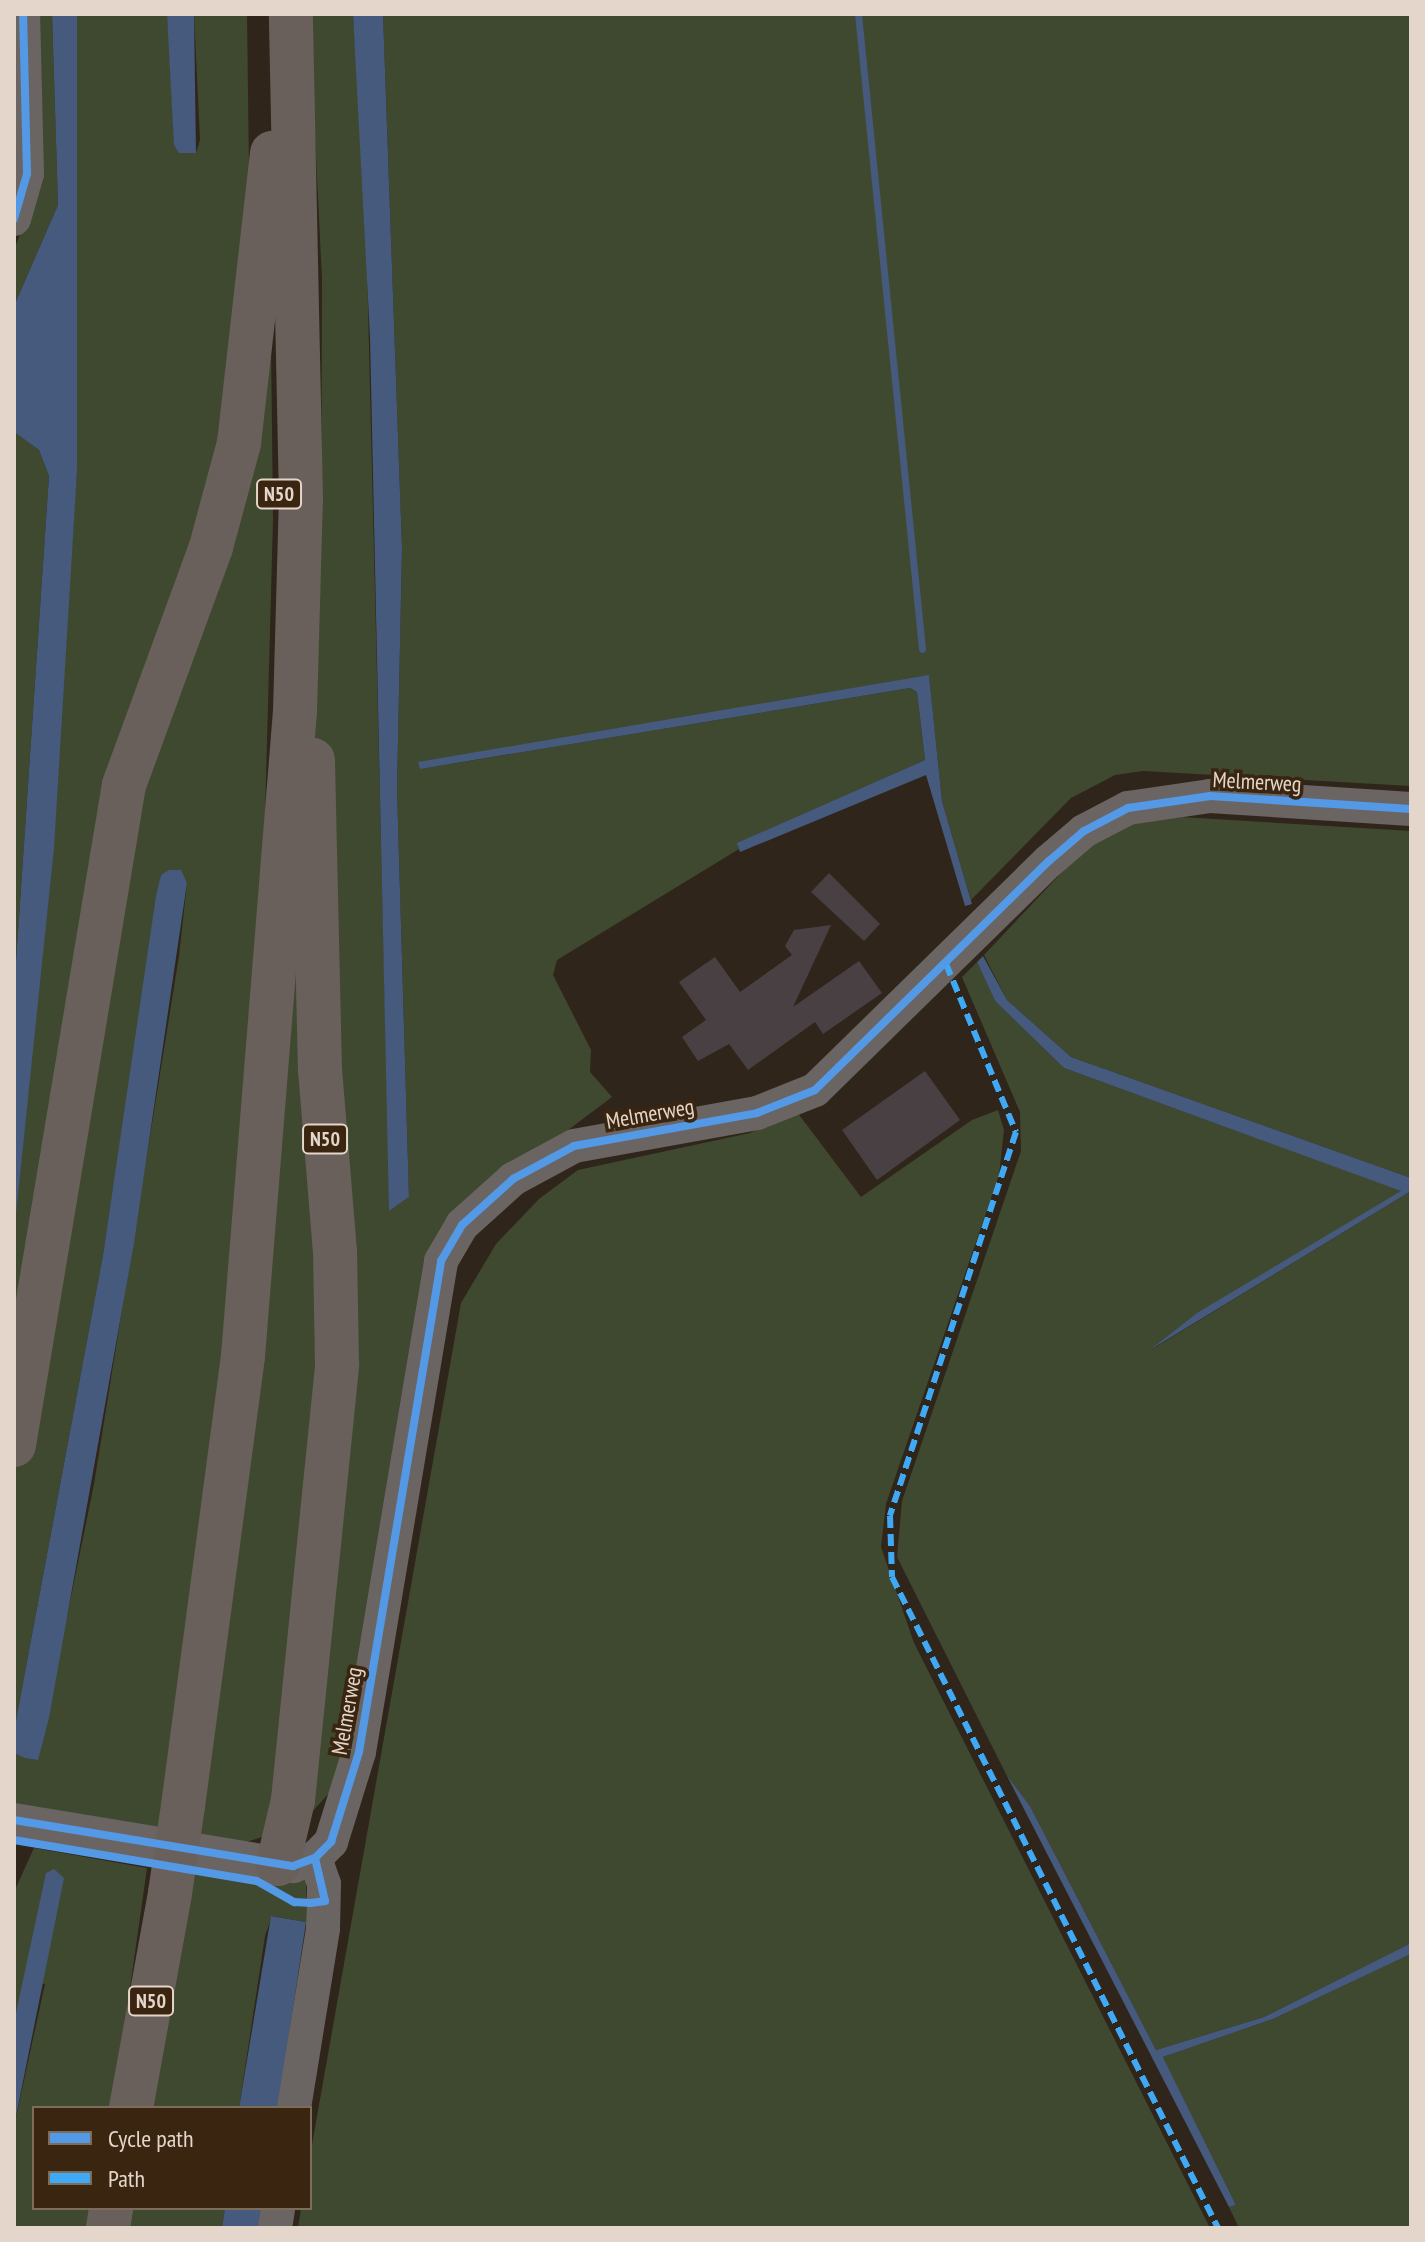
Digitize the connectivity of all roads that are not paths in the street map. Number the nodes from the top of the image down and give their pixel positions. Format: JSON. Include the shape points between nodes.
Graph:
{"nodes":[{"id":1,"x":23,"y":14,"type":"edge"},
{"id":2,"x":266,"y":14,"type":"edge"},
{"id":3,"x":291,"y":14,"type":"edge"},
{"id":4,"x":272,"y":153,"type":"junction"},
{"id":5,"x":14,"y":219,"type":"edge"},
{"id":6,"x":301,"y":539,"type":"junction"},
{"id":7,"x":1411,"y":809,"type":"edge"},
{"id":8,"x":282,"y":834,"type":"junction"},
{"id":9,"x":14,"y":1445,"type":"edge"},
{"id":10,"x":16,"y":1830,"type":"edge"},
{"id":11,"x":297,"y":1861,"type":"junction"},
{"id":12,"x":131,"y":2106,"type":"edge"},
{"id":13,"x":294,"y":2106,"type":"edge"}],
"edges":[{"from":1,"to":5,"type":"street","via":[[27,174]]},
{"from":2,"to":4,"type":"highway","number":"N50"},
{"from":3,"to":6,"type":"highway","number":"N50"},
{"from":4,"to":8,"type":"highway","number":"N50"},
{"from":4,"to":9,"type":"highway","number":"N50","via":[[239,443],[211,547],[124,785]]},
{"from":6,"to":8,"type":"highway","number":"N50","via":[[295,711]]},
{"from":6,"to":11,"type":"highway","number":"N50","via":[[312,573],[317,979],[337,1364],[293,1800]]},
{"from":7,"to":11,"type":"street","name":"Melmerweg","via":[[1210,796],[1128,808],[1084,831],[1049,861],[815,1090],[757,1113],[574,1146],[513,1179],[462,1225],[441,1261],[430,1306],[359,1752],[331,1842]]},
{"from":8,"to":12,"type":"highway","number":"N50","bridge":true,"via":[[243,1356],[183,1806]]},
{"from":10,"to":11,"type":"street"},
{"from":11,"to":13,"type":"street","via":[[324,1884],[323,1928]]}]}
